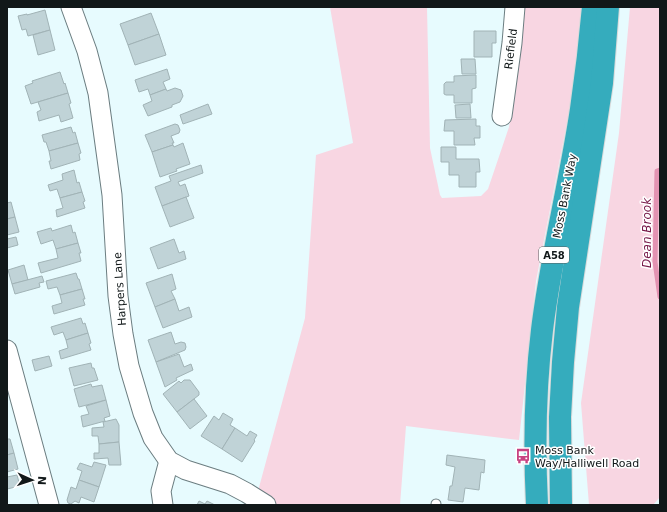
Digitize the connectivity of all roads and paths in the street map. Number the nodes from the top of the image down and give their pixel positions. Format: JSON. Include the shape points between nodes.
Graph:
{"nodes":[{"id":1,"x":71,"y":7,"type":"edge"},
{"id":2,"x":516,"y":7,"type":"edge"},
{"id":3,"x":593,"y":7,"type":"edge"},
{"id":4,"x":608,"y":7,"type":"edge"},
{"id":5,"x":502,"y":116,"type":"dead end"},
{"id":6,"x":7,"y":350,"type":"edge"},
{"id":7,"x":169,"y":461,"type":"junction"},
{"id":8,"x":157,"y":503,"type":"edge"},
{"id":9,"x":49,"y":505,"type":"edge"},
{"id":10,"x":266,"y":505,"type":"edge"},
{"id":11,"x":537,"y":505,"type":"edge"},
{"id":12,"x":561,"y":505,"type":"edge"}],
"edges":[{"from":1,"to":7,"type":"street","name":"Harpers Lane","via":[[87,51],[98,93],[112,195],[118,296],[129,366],[153,438]]},
{"from":2,"to":5,"type":"street","name":"Riefield","via":[[512,43],[497,89]]},
{"from":3,"to":11,"type":"highway","name":"Moss Bank Way","number":"A58","via":[[581,110],[542,328],[535,433]]},
{"from":4,"to":12,"type":"highway","name":"Moss Bank Way","number":"A58","via":[[602,83],[568,307],[560,417]]},
{"from":6,"to":9,"type":"street"},
{"from":7,"to":8,"type":"street"},
{"from":7,"to":10,"type":"street","name":"Harpers Lane","via":[[186,470],[230,484]]}]}
